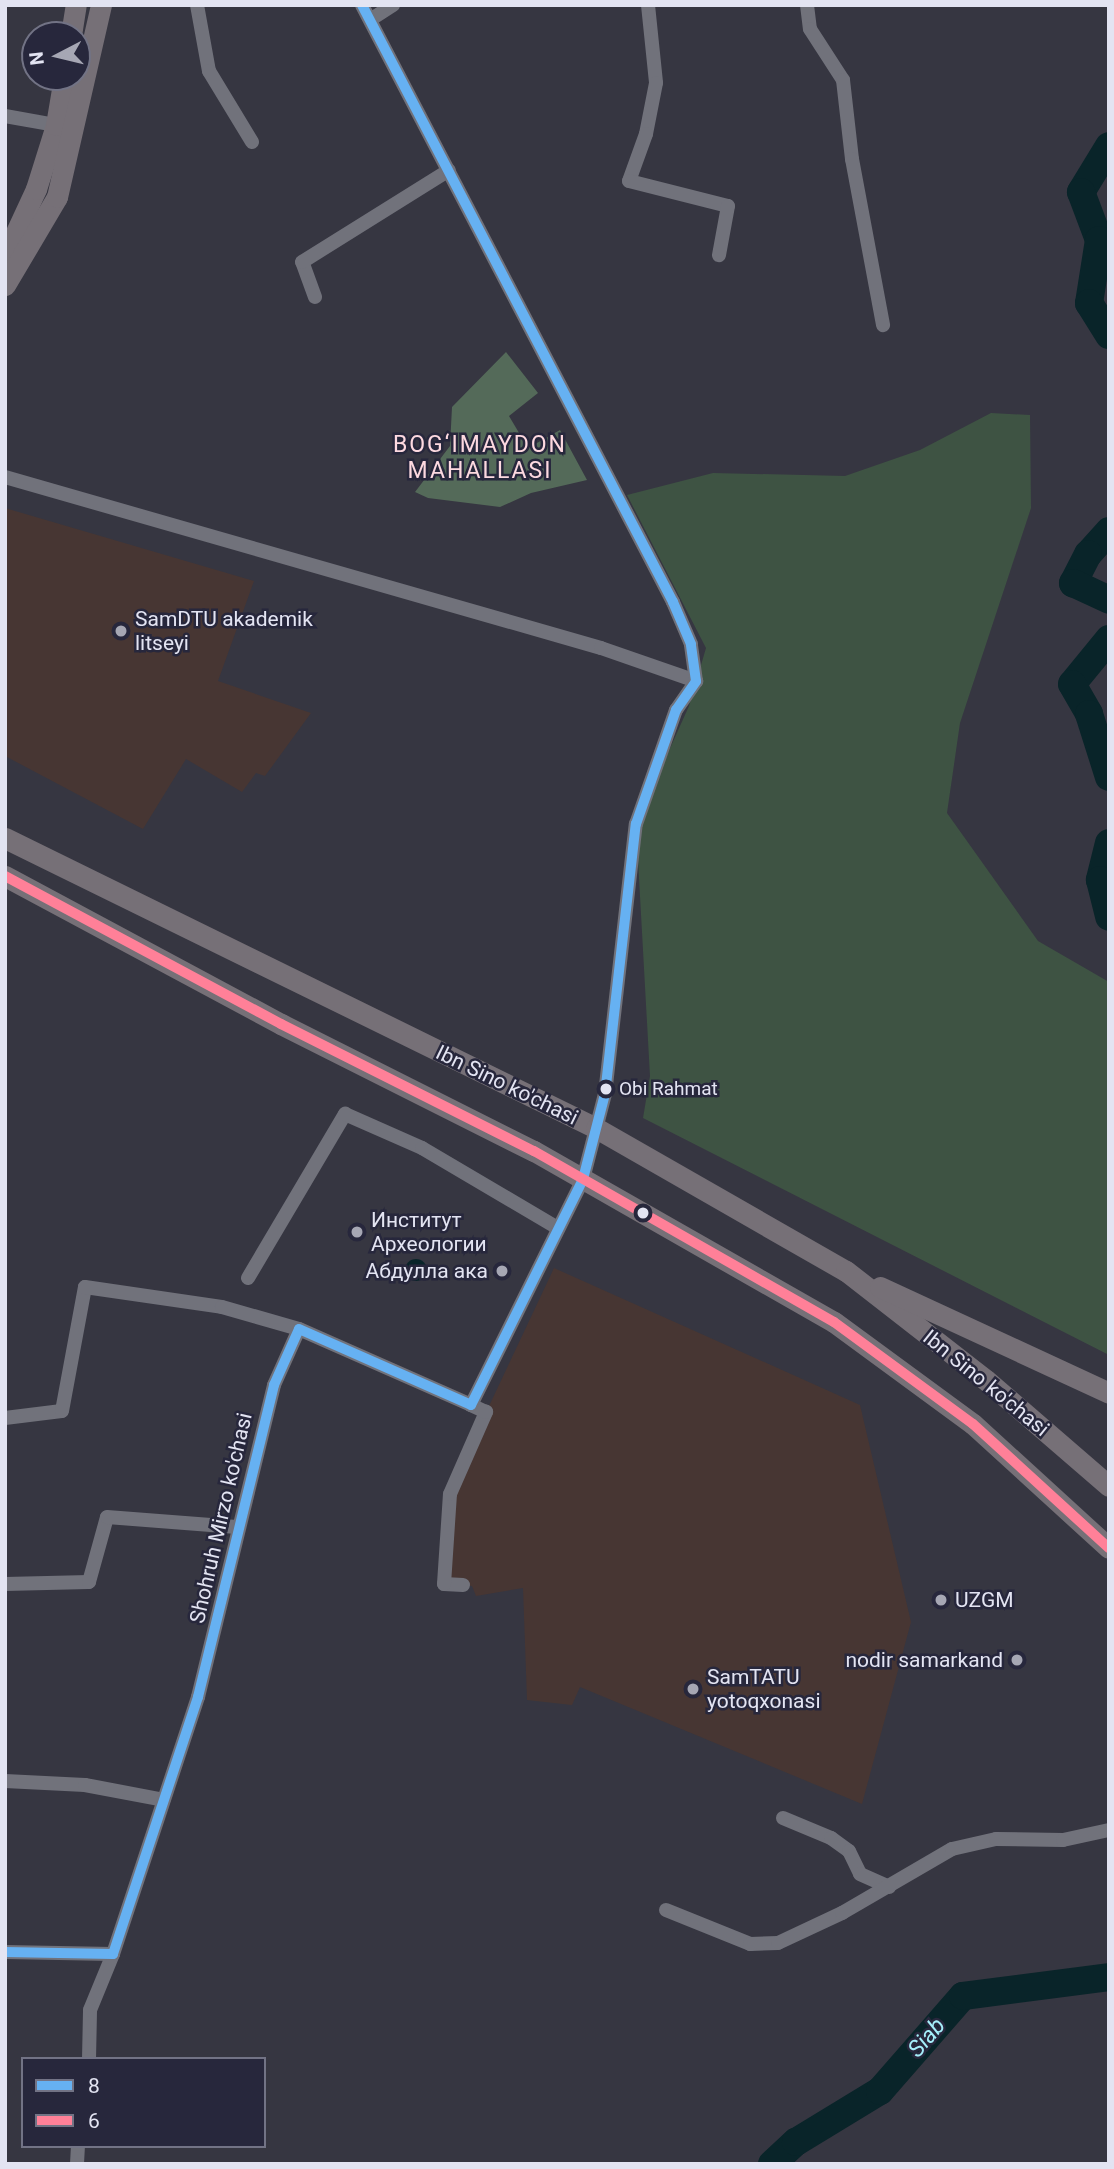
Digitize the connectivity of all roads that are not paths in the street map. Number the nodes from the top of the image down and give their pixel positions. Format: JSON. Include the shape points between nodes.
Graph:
{"nodes":[{"id":1,"x":101,"y":5,"type":"edge"},
{"id":2,"x":197,"y":5,"type":"edge"},
{"id":3,"x":362,"y":5,"type":"edge"},
{"id":4,"x":393,"y":5,"type":"edge"},
{"id":5,"x":648,"y":5,"type":"edge"},
{"id":6,"x":807,"y":5,"type":"edge"},
{"id":7,"x":373,"y":18,"type":"junction"},
{"id":8,"x":62,"y":91,"type":"edge"},
{"id":9,"x":5,"y":116,"type":"edge"},
{"id":10,"x":56,"y":125,"type":"junction"},
{"id":11,"x":252,"y":142,"type":"dead end"},
{"id":12,"x":449,"y":170,"type":"junction"},
{"id":13,"x":5,"y":256,"type":"edge"},
{"id":14,"x":719,"y":256,"type":"dead end"},
{"id":15,"x":5,"y":285,"type":"edge"},
{"id":16,"x":315,"y":297,"type":"dead end"},
{"id":17,"x":883,"y":325,"type":"dead end"},
{"id":18,"x":5,"y":477,"type":"edge"},
{"id":19,"x":696,"y":681,"type":"junction"},
{"id":20,"x":5,"y":838,"type":"edge"},
{"id":21,"x":5,"y":876,"type":"edge"},
{"id":22,"x":596,"y":1128,"type":"junction"},
{"id":23,"x":583,"y":1179,"type":"junction"},
{"id":24,"x":558,"y":1228,"type":"junction"},
{"id":25,"x":846,"y":1271,"type":"junction"},
{"id":26,"x":247,"y":1278,"type":"dead end"},
{"id":27,"x":299,"y":1329,"type":"junction"},
{"id":28,"x":1109,"y":1393,"type":"edge"},
{"id":29,"x":471,"y":1405,"type":"junction"},
{"id":30,"x":5,"y":1418,"type":"edge"},
{"id":31,"x":1109,"y":1486,"type":"edge"},
{"id":32,"x":237,"y":1527,"type":"junction"},
{"id":33,"x":1107,"y":1539,"type":"edge"},
{"id":34,"x":5,"y":1584,"type":"edge"},
{"id":35,"x":463,"y":1585,"type":"dead end"},
{"id":36,"x":5,"y":1781,"type":"edge"},
{"id":37,"x":164,"y":1800,"type":"junction"},
{"id":38,"x":783,"y":1818,"type":"dead end"},
{"id":39,"x":1109,"y":1830,"type":"edge"},
{"id":40,"x":889,"y":1887,"type":"junction"},
{"id":41,"x":666,"y":1910,"type":"dead end"},
{"id":42,"x":5,"y":1952,"type":"edge"},
{"id":43,"x":113,"y":1954,"type":"junction"},
{"id":44,"x":89,"y":2057,"type":"edge"}],
"edges":[{"from":1,"to":15,"type":"main road","via":[[57,197]]},
{"from":2,"to":11,"type":"street","via":[[209,71]]},
{"from":3,"to":7,"type":"street"},
{"from":4,"to":7,"type":"street"},
{"from":5,"to":14,"type":"street","via":[[656,83],[646,134],[629,181],[728,206]]},
{"from":6,"to":17,"type":"street","via":[[810,29],[843,80],[852,159]]},
{"from":7,"to":12,"type":"street"},
{"from":8,"to":10,"type":"main road"},
{"from":9,"to":10,"type":"street"},
{"from":10,"to":13,"type":"main road","via":[[36,188]]},
{"from":12,"to":16,"type":"street","via":[[302,262]]},
{"from":12,"to":19,"type":"street","via":[[673,602],[691,644]]},
{"from":18,"to":19,"type":"street","via":[[589,644]]},
{"from":19,"to":22,"type":"street","via":[[676,710],[636,824],[605,1094]]},
{"from":20,"to":22,"type":"main road","name":"Ibn Sino ko'chasi"},
{"from":21,"to":23,"type":"main road","name":"Ibn Sino ko'chasi"},
{"from":22,"to":23,"type":"street"},
{"from":22,"to":25,"type":"main road","name":"Ibn Sino ko'chasi"},
{"from":23,"to":24,"type":"street"},
{"from":23,"to":33,"type":"main road","name":"Ibn Sino ko'chasi","via":[[834,1322],[973,1424]]},
{"from":24,"to":26,"type":"street","via":[[422,1148],[345,1114]]},
{"from":24,"to":29,"type":"street"},
{"from":25,"to":28,"type":"main road"},
{"from":25,"to":31,"type":"main road","name":"Ibn Sino ko'chasi","via":[[986,1380]]},
{"from":27,"to":29,"type":"street"},
{"from":27,"to":30,"type":"street","via":[[222,1307],[85,1287],[62,1411]]},
{"from":27,"to":32,"type":"street","name":"Shohruh Mirzo ko'chasi","via":[[274,1385]]},
{"from":29,"to":35,"type":"street","via":[[486,1412],[450,1494],[444,1584]]},
{"from":32,"to":34,"type":"street","via":[[107,1517],[89,1581]]},
{"from":32,"to":37,"type":"street","name":"Shohruh Mirzo ko'chasi","via":[[235,1560]]},
{"from":36,"to":37,"type":"street","via":[[85,1785]]},
{"from":37,"to":43,"type":"street","name":"Shohruh Mirzo ko'chasi"},
{"from":38,"to":40,"type":"street","via":[[831,1838],[849,1851],[860,1874]]},
{"from":39,"to":40,"type":"street","via":[[1063,1840],[996,1839],[952,1849]]},
{"from":40,"to":41,"type":"street","via":[[778,1942],[750,1944]]},
{"from":42,"to":43,"type":"street"},
{"from":43,"to":44,"type":"street","name":"Shohruh Mirzo ko'chasi","via":[[90,2010]]}]}
